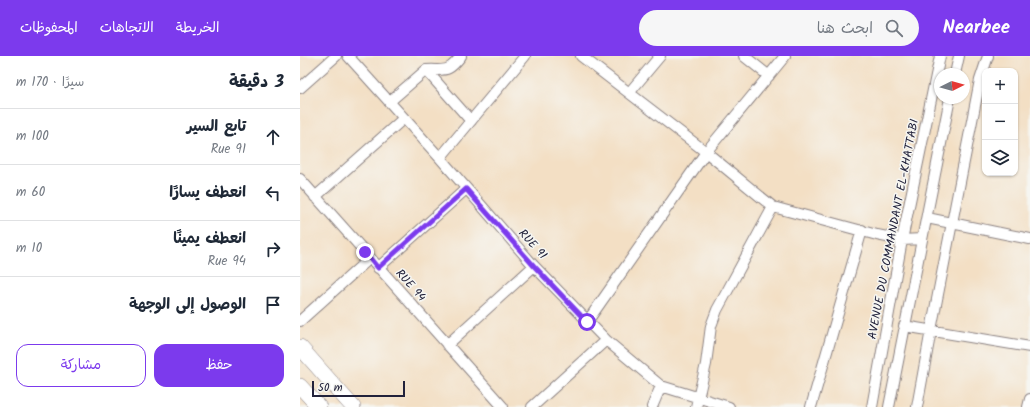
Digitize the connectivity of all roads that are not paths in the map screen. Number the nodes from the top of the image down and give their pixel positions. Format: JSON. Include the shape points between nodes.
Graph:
{"nodes":[{"id":1,"x":336,"y":56,"type":"edge"},
{"id":2,"x":348,"y":56,"type":"edge"},
{"id":3,"x":461,"y":56,"type":"edge"},
{"id":4,"x":525,"y":56,"type":"edge"},
{"id":5,"x":581,"y":56,"type":"edge"},
{"id":6,"x":660,"y":56,"type":"edge"},
{"id":7,"x":744,"y":56,"type":"edge"},
{"id":8,"x":785,"y":56,"type":"edge"},
{"id":9,"x":940,"y":56,"type":"edge"},
{"id":10,"x":959,"y":56,"type":"edge"},
{"id":11,"x":988,"y":56,"type":"edge"},
{"id":12,"x":956,"y":68,"type":"edge"},
{"id":13,"x":426,"y":70,"type":"junction"},
{"id":14,"x":769,"y":76,"type":"junction"},
{"id":15,"x":300,"y":88,"type":"edge"},
{"id":16,"x":629,"y":93,"type":"junction"},
{"id":17,"x":389,"y":102,"type":"junction"},
{"id":18,"x":949,"y":104,"type":"edge"},
{"id":19,"x":403,"y":119,"type":"junction"},
{"id":20,"x":471,"y":121,"type":"junction"},
{"id":21,"x":706,"y":152,"type":"junction"},
{"id":22,"x":440,"y":158,"type":"junction"},
{"id":23,"x":300,"y":179,"type":"edge"},
{"id":24,"x":466,"y":189,"type":"junction"},
{"id":25,"x":315,"y":197,"type":"junction"},
{"id":26,"x":773,"y":207,"type":"junction"},
{"id":27,"x":926,"y":218,"type":"junction"},
{"id":28,"x":952,"y":223,"type":"junction"},
{"id":29,"x":862,"y":230,"type":"junction"},
{"id":30,"x":922,"y":239,"type":"junction"},
{"id":31,"x":1030,"y":239,"type":"edge"},
{"id":32,"x":902,"y":240,"type":"junction"},
{"id":33,"x":370,"y":258,"type":"junction"},
{"id":34,"x":534,"y":266,"type":"junction"},
{"id":35,"x":378,"y":268,"type":"junction"},
{"id":36,"x":300,"y":321,"type":"edge"},
{"id":37,"x":587,"y":322,"type":"junction"},
{"id":38,"x":904,"y":326,"type":"junction"},
{"id":39,"x":931,"y":330,"type":"junction"},
{"id":40,"x":606,"y":340,"type":"junction"},
{"id":41,"x":1029,"y":344,"type":"edge"},
{"id":42,"x":447,"y":345,"type":"junction"},
{"id":43,"x":300,"y":347,"type":"edge"},
{"id":44,"x":300,"y":386,"type":"edge"},
{"id":45,"x":661,"y":386,"type":"junction"},
{"id":46,"x":1030,"y":400,"type":"edge"},
{"id":47,"x":698,"y":402,"type":"edge"},
{"id":48,"x":319,"y":407,"type":"edge"},
{"id":49,"x":353,"y":407,"type":"edge"},
{"id":50,"x":503,"y":407,"type":"edge"},
{"id":51,"x":532,"y":407,"type":"edge"},
{"id":52,"x":652,"y":407,"type":"edge"},
{"id":53,"x":729,"y":407,"type":"edge"},
{"id":54,"x":811,"y":407,"type":"edge"},
{"id":55,"x":872,"y":407,"type":"edge"},
{"id":56,"x":889,"y":407,"type":"edge"},
{"id":57,"x":917,"y":407,"type":"edge"},
{"id":58,"x":1028,"y":407,"type":"edge"}],
"edges":[{"from":1,"to":15,"type":"street"},
{"from":2,"to":17,"type":"street","name":"RUE 91"},
{"from":3,"to":13,"type":"street","via":[[450,68]]},
{"from":4,"to":20,"type":"street"},
{"from":5,"to":16,"type":"street"},
{"from":6,"to":16,"type":"street"},
{"from":7,"to":14,"type":"street"},
{"from":8,"to":14,"type":"street"},
{"from":9,"to":32,"type":"street","name":"AVENUE DU COMMANDANT EL-KHATTABI"},
{"from":10,"to":12,"type":"street"},
{"from":11,"to":28,"type":"street","via":[[980,80]]},
{"from":13,"to":17,"type":"street"},
{"from":13,"to":20,"type":"street"},
{"from":14,"to":21,"type":"street"},
{"from":16,"to":21,"type":"street"},
{"from":17,"to":19,"type":"street","name":"RUE 91"},
{"from":18,"to":27,"type":"street"},
{"from":19,"to":22,"type":"street","name":"RUE 91"},
{"from":19,"to":25,"type":"street"},
{"from":20,"to":22,"type":"street"},
{"from":21,"to":26,"type":"street"},
{"from":21,"to":37,"type":"street"},
{"from":22,"to":24,"type":"street","name":"RUE 91"},
{"from":23,"to":25,"type":"street","name":"RUE 94"},
{"from":24,"to":34,"type":"street","name":"RUE 91"},
{"from":24,"to":35,"type":"street"},
{"from":25,"to":33,"type":"street","name":"RUE 94"},
{"from":26,"to":29,"type":"street"},
{"from":26,"to":47,"type":"street","via":[[717,310],[711,326]]},
{"from":27,"to":28,"type":"street"},
{"from":27,"to":30,"type":"street"},
{"from":28,"to":31,"type":"street"},
{"from":28,"to":39,"type":"street"},
{"from":29,"to":32,"type":"street"},
{"from":29,"to":54,"type":"street"},
{"from":30,"to":32,"type":"street"},
{"from":30,"to":38,"type":"street"},
{"from":32,"to":55,"type":"street","name":"AVENUE DU COMMANDANT EL-KHATTABI"},
{"from":33,"to":35,"type":"street","name":"RUE 94"},
{"from":33,"to":36,"type":"street"},
{"from":34,"to":37,"type":"street","name":"RUE 91"},
{"from":34,"to":42,"type":"street"},
{"from":35,"to":42,"type":"street","name":"RUE 94"},
{"from":37,"to":40,"type":"street","name":"RUE 91"},
{"from":38,"to":39,"type":"street"},
{"from":38,"to":56,"type":"street"},
{"from":39,"to":41,"type":"street"},
{"from":39,"to":57,"type":"street"},
{"from":40,"to":45,"type":"street","name":"RUE 91"},
{"from":40,"to":51,"type":"street"},
{"from":42,"to":50,"type":"street","name":"RUE 94"},
{"from":43,"to":49,"type":"main road"},
{"from":44,"to":48,"type":"main road"},
{"from":45,"to":47,"type":"street","name":"RUE 91"},
{"from":45,"to":52,"type":"street"},
{"from":46,"to":58,"type":"street"},
{"from":47,"to":53,"type":"street","name":"RUE 91"}]}
